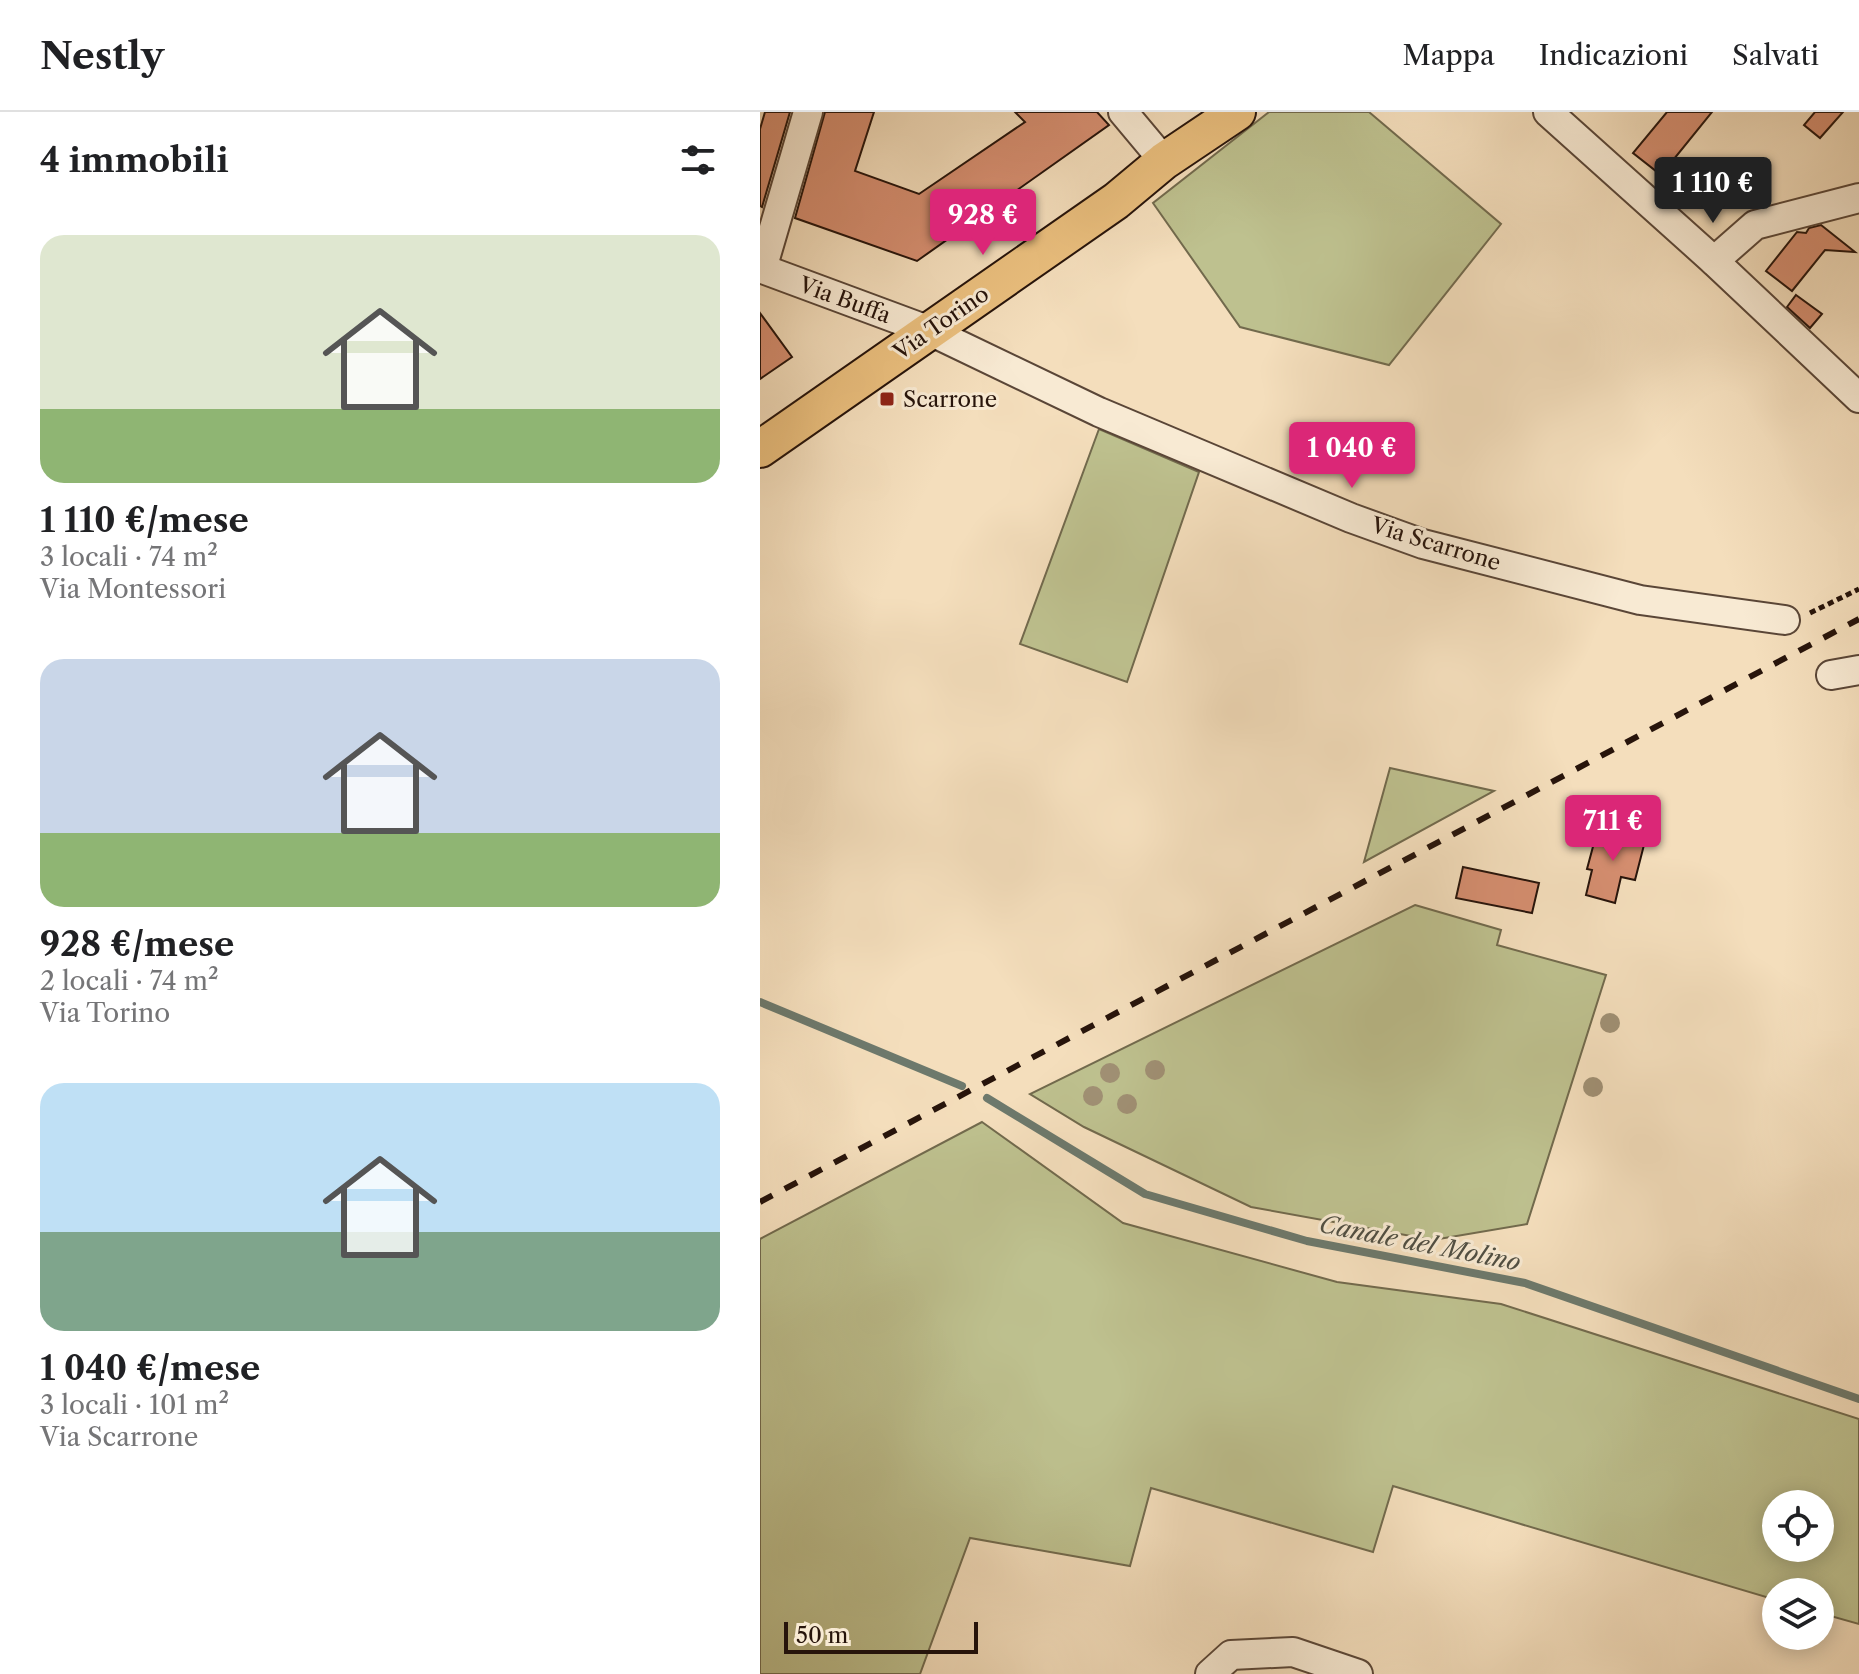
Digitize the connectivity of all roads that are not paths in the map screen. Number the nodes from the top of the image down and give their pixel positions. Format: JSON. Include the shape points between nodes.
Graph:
{"nodes":[{"id":1,"x":808,"y":112,"type":"edge"},
{"id":2,"x":1123,"y":112,"type":"edge"},
{"id":3,"x":1237,"y":112,"type":"edge"},
{"id":4,"x":1548,"y":112,"type":"edge"},
{"id":5,"x":1164,"y":161,"type":"junction"},
{"id":6,"x":1859,"y":198,"type":"edge"},
{"id":7,"x":1714,"y":261,"type":"junction"},
{"id":8,"x":761,"y":269,"type":"edge"},
{"id":9,"x":930,"y":331,"type":"junction"},
{"id":10,"x":1850,"y":389,"type":"edge"},
{"id":11,"x":760,"y":449,"type":"edge"},
{"id":12,"x":1785,"y":620,"type":"road end"},
{"id":13,"x":1859,"y":670,"type":"edge"},
{"id":14,"x":1831,"y":675,"type":"dead end"},
{"id":15,"x":1210,"y":1674,"type":"edge"},
{"id":16,"x":1358,"y":1674,"type":"edge"}],
"edges":[{"from":1,"to":8,"type":"street"},
{"from":2,"to":5,"type":"street"},
{"from":3,"to":5,"type":"main road","name":"Via Torino"},
{"from":4,"to":7,"type":"street"},
{"from":5,"to":9,"type":"main road","name":"Via Torino","via":[[1116,201]]},
{"from":6,"to":7,"type":"street","via":[[1755,225]]},
{"from":7,"to":10,"type":"street"},
{"from":8,"to":9,"type":"street","name":"Via Buffa"},
{"from":9,"to":11,"type":"main road","name":"Via Torino"},
{"from":9,"to":12,"type":"street","name":"Via Scarrone","via":[[1099,412],[1423,544],[1640,600]]},
{"from":13,"to":14,"type":"street"},
{"from":15,"to":16,"type":"street","via":[[1231,1655],[1293,1652]]}]}
